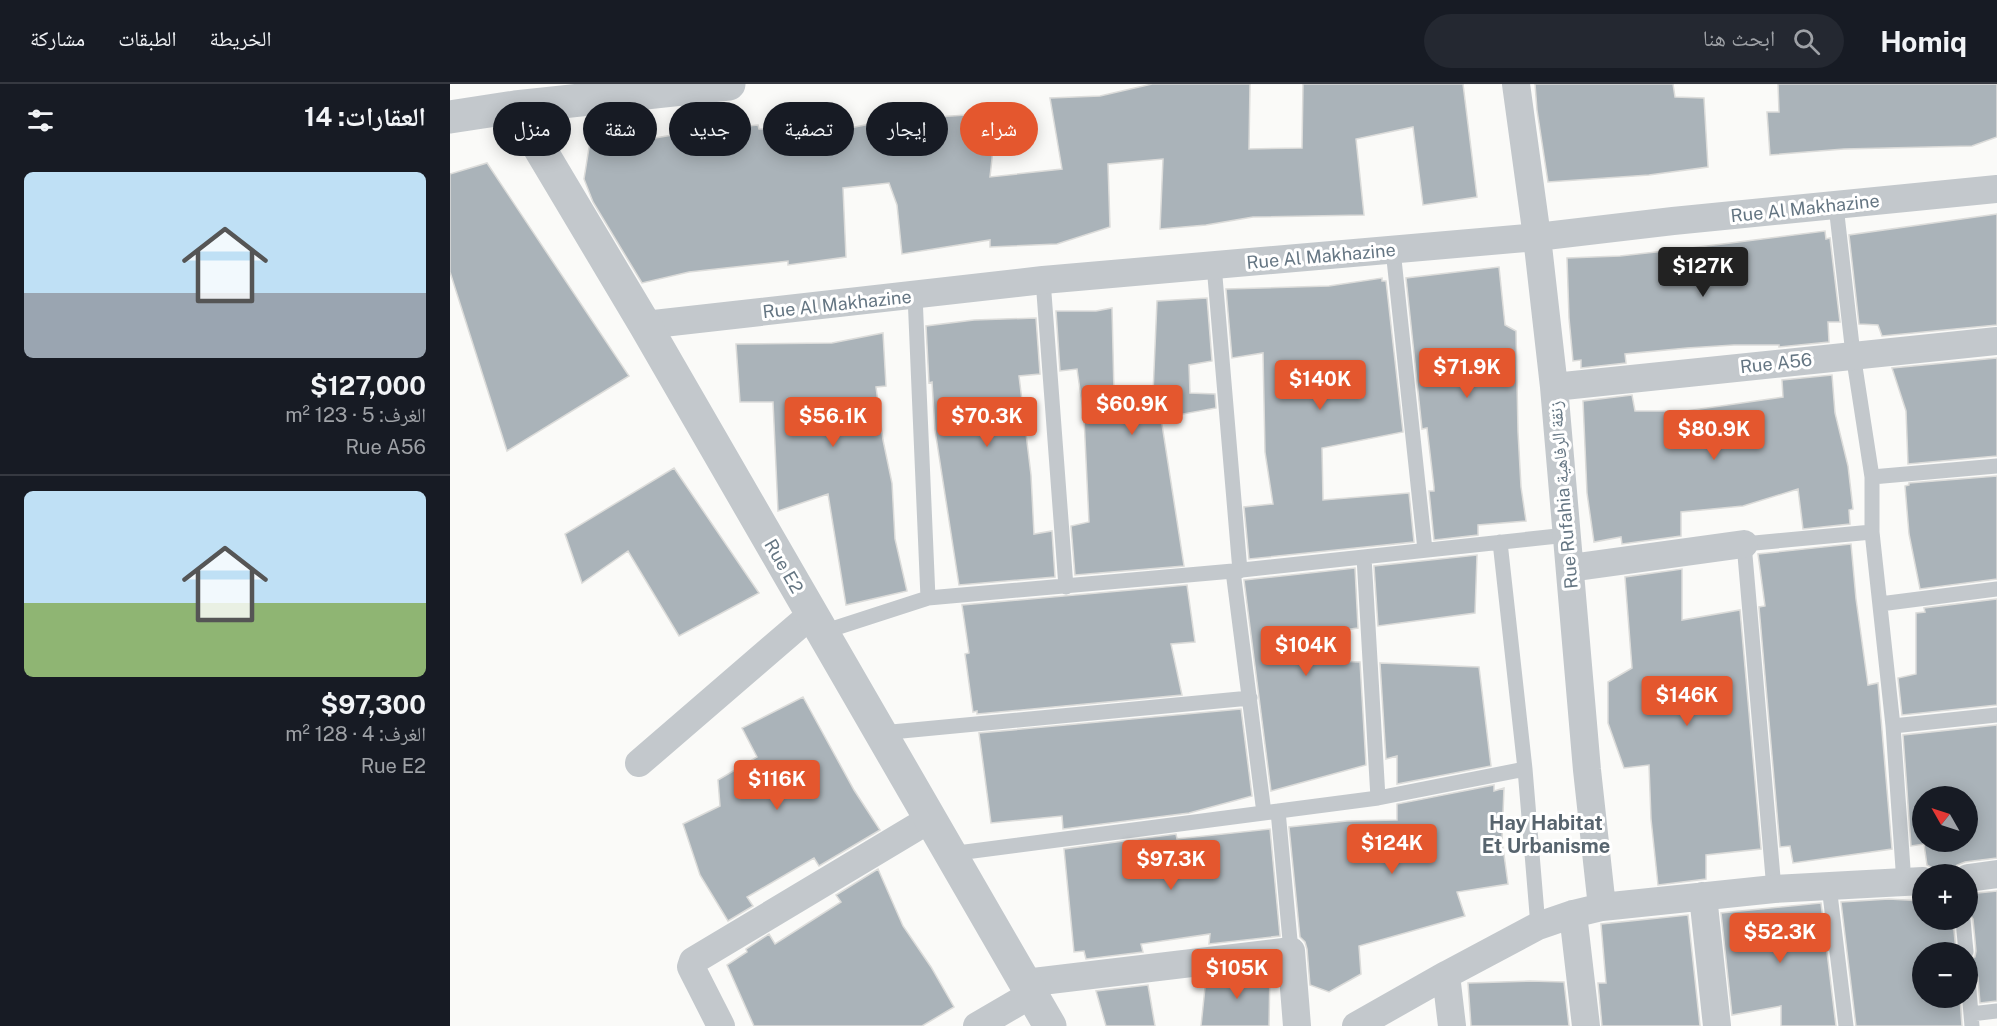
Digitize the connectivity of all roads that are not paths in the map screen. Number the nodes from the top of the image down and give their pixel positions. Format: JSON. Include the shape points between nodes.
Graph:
{"nodes":[{"id":1,"x":729,"y":84,"type":"edge"},
{"id":2,"x":1516,"y":84,"type":"edge"},
{"id":3,"x":650,"y":88,"type":"edge"},
{"id":4,"x":551,"y":102,"type":"edge"},
{"id":5,"x":493,"y":110,"type":"edge"},
{"id":6,"x":450,"y":117,"type":"edge"},
{"id":7,"x":544,"y":156,"type":"edge"},
{"id":8,"x":1997,"y":189,"type":"edge"},
{"id":9,"x":1836,"y":206,"type":"junction"},
{"id":10,"x":1537,"y":237,"type":"junction"},
{"id":11,"x":1393,"y":250,"type":"junction"},
{"id":12,"x":1214,"y":265,"type":"junction"},
{"id":13,"x":1043,"y":280,"type":"junction"},
{"id":14,"x":915,"y":295,"type":"junction"},
{"id":15,"x":645,"y":325,"type":"junction"},
{"id":16,"x":1997,"y":341,"type":"edge"},
{"id":17,"x":1853,"y":354,"type":"junction"},
{"id":18,"x":1554,"y":387,"type":"junction"},
{"id":19,"x":1997,"y":466,"type":"edge"},
{"id":20,"x":1872,"y":477,"type":"junction"},
{"id":21,"x":1872,"y":532,"type":"junction"},
{"id":22,"x":1567,"y":535,"type":"junction"},
{"id":23,"x":1500,"y":542,"type":"junction"},
{"id":24,"x":1744,"y":544,"type":"junction"},
{"id":25,"x":1425,"y":550,"type":"junction"},
{"id":26,"x":1364,"y":557,"type":"junction"},
{"id":27,"x":1570,"y":568,"type":"junction"},
{"id":28,"x":1237,"y":571,"type":"junction"},
{"id":29,"x":1066,"y":587,"type":"junction"},
{"id":30,"x":1997,"y":589,"type":"edge"},
{"id":31,"x":928,"y":598,"type":"junction"},
{"id":32,"x":1880,"y":604,"type":"junction"},
{"id":33,"x":817,"y":623,"type":"junction"},
{"id":34,"x":1250,"y":698,"type":"junction"},
{"id":35,"x":1997,"y":715,"type":"edge"},
{"id":36,"x":1893,"y":726,"type":"junction"},
{"id":37,"x":881,"y":734,"type":"junction"},
{"id":38,"x":639,"y":763,"type":"dead end"},
{"id":39,"x":1525,"y":769,"type":"junction"},
{"id":40,"x":1378,"y":798,"type":"junction"},
{"id":41,"x":1271,"y":812,"type":"junction"},
{"id":42,"x":930,"y":819,"type":"junction"},
{"id":43,"x":950,"y":854,"type":"junction"},
{"id":44,"x":1912,"y":867,"type":"edge"},
{"id":45,"x":1997,"y":874,"type":"edge"},
{"id":46,"x":1978,"y":877,"type":"edge"},
{"id":47,"x":1912,"y":882,"type":"edge"},
{"id":48,"x":1829,"y":886,"type":"junction"},
{"id":49,"x":1774,"y":889,"type":"junction"},
{"id":50,"x":1703,"y":896,"type":"junction"},
{"id":51,"x":1602,"y":907,"type":"junction"},
{"id":52,"x":1573,"y":914,"type":"junction"},
{"id":53,"x":1538,"y":926,"type":"junction"},
{"id":54,"x":1291,"y":951,"type":"junction"},
{"id":55,"x":1446,"y":975,"type":"junction"},
{"id":56,"x":1028,"y":988,"type":"junction"},
{"id":57,"x":1997,"y":1011,"type":"edge"},
{"id":58,"x":1972,"y":1020,"type":"edge"},
{"id":59,"x":721,"y":1026,"type":"edge"},
{"id":60,"x":977,"y":1026,"type":"edge"},
{"id":61,"x":1050,"y":1026,"type":"edge"},
{"id":62,"x":1297,"y":1026,"type":"edge"},
{"id":63,"x":1356,"y":1026,"type":"edge"},
{"id":64,"x":1452,"y":1026,"type":"edge"},
{"id":65,"x":1586,"y":1026,"type":"edge"},
{"id":66,"x":1717,"y":1026,"type":"edge"},
{"id":67,"x":1846,"y":1026,"type":"edge"}],
"edges":[{"from":1,"to":3,"type":"street"},
{"from":2,"to":10,"type":"street","name":"Rue Rufahia زنقة الرفاهية"},
{"from":3,"to":4,"type":"street"},
{"from":5,"to":6,"type":"street"},
{"from":7,"to":15,"type":"street","name":"Rue E2"},
{"from":8,"to":9,"type":"street","name":"Rue Al Makhazine"},
{"from":9,"to":10,"type":"street","name":"Rue Al Makhazine"},
{"from":9,"to":17,"type":"lane"},
{"from":10,"to":11,"type":"street","name":"Rue Al Makhazine"},
{"from":10,"to":18,"type":"street","name":"Rue Rufahia زنقة الرفاهية"},
{"from":11,"to":12,"type":"street","name":"Rue Al Makhazine"},
{"from":11,"to":25,"type":"lane"},
{"from":12,"to":13,"type":"street","name":"Rue Al Makhazine"},
{"from":12,"to":28,"type":"lane"},
{"from":13,"to":14,"type":"street","name":"Rue Al Makhazine"},
{"from":13,"to":29,"type":"lane"},
{"from":14,"to":15,"type":"street","name":"Rue Al Makhazine"},
{"from":14,"to":31,"type":"lane"},
{"from":15,"to":33,"type":"street","name":"Rue E2"},
{"from":16,"to":17,"type":"street","name":"Rue A56"},
{"from":17,"to":18,"type":"street","name":"Rue A56"},
{"from":17,"to":20,"type":"lane"},
{"from":18,"to":22,"type":"street","name":"Rue Rufahia زنقة الرفاهية"},
{"from":19,"to":20,"type":"lane"},
{"from":20,"to":21,"type":"lane"},
{"from":21,"to":24,"type":"lane"},
{"from":21,"to":32,"type":"lane"},
{"from":22,"to":23,"type":"lane"},
{"from":22,"to":27,"type":"street","name":"Rue Rufahia زنقة الرفاهية"},
{"from":23,"to":25,"type":"lane"},
{"from":23,"to":39,"type":"lane"},
{"from":24,"to":27,"type":"street"},
{"from":24,"to":49,"type":"lane"},
{"from":25,"to":26,"type":"lane"},
{"from":26,"to":28,"type":"lane"},
{"from":26,"to":40,"type":"lane"},
{"from":27,"to":51,"type":"street","name":"Rue Rufahia زنقة الرفاهية"},
{"from":28,"to":29,"type":"lane"},
{"from":28,"to":34,"type":"lane"},
{"from":29,"to":31,"type":"lane"},
{"from":30,"to":32,"type":"lane"},
{"from":31,"to":33,"type":"lane"},
{"from":32,"to":36,"type":"lane"},
{"from":33,"to":37,"type":"street","name":"Rue E2"},
{"from":33,"to":38,"type":"street"},
{"from":34,"to":37,"type":"lane"},
{"from":34,"to":41,"type":"lane"},
{"from":35,"to":36,"type":"lane"},
{"from":36,"to":44,"type":"lane"},
{"from":37,"to":42,"type":"street","name":"Rue E2"},
{"from":39,"to":40,"type":"lane"},
{"from":39,"to":53,"type":"lane"},
{"from":40,"to":41,"type":"lane"},
{"from":41,"to":43,"type":"lane"},
{"from":41,"to":54,"type":"lane"},
{"from":42,"to":43,"type":"street","name":"Rue E2"},
{"from":42,"to":59,"type":"street","via":[[693,961],[691,967]]},
{"from":43,"to":56,"type":"street","name":"Rue E2"},
{"from":45,"to":46,"type":"street"},
{"from":47,"to":48,"type":"street"},
{"from":48,"to":49,"type":"street"},
{"from":48,"to":67,"type":"lane"},
{"from":49,"to":50,"type":"street"},
{"from":50,"to":51,"type":"street"},
{"from":50,"to":66,"type":"street"},
{"from":51,"to":52,"type":"street"},
{"from":52,"to":53,"type":"street"},
{"from":52,"to":65,"type":"street"},
{"from":53,"to":55,"type":"street"},
{"from":54,"to":56,"type":"street"},
{"from":54,"to":62,"type":"street"},
{"from":55,"to":63,"type":"street"},
{"from":55,"to":64,"type":"street"},
{"from":56,"to":60,"type":"street"},
{"from":56,"to":61,"type":"street","name":"Rue E2"},
{"from":57,"to":58,"type":"lane"}]}
